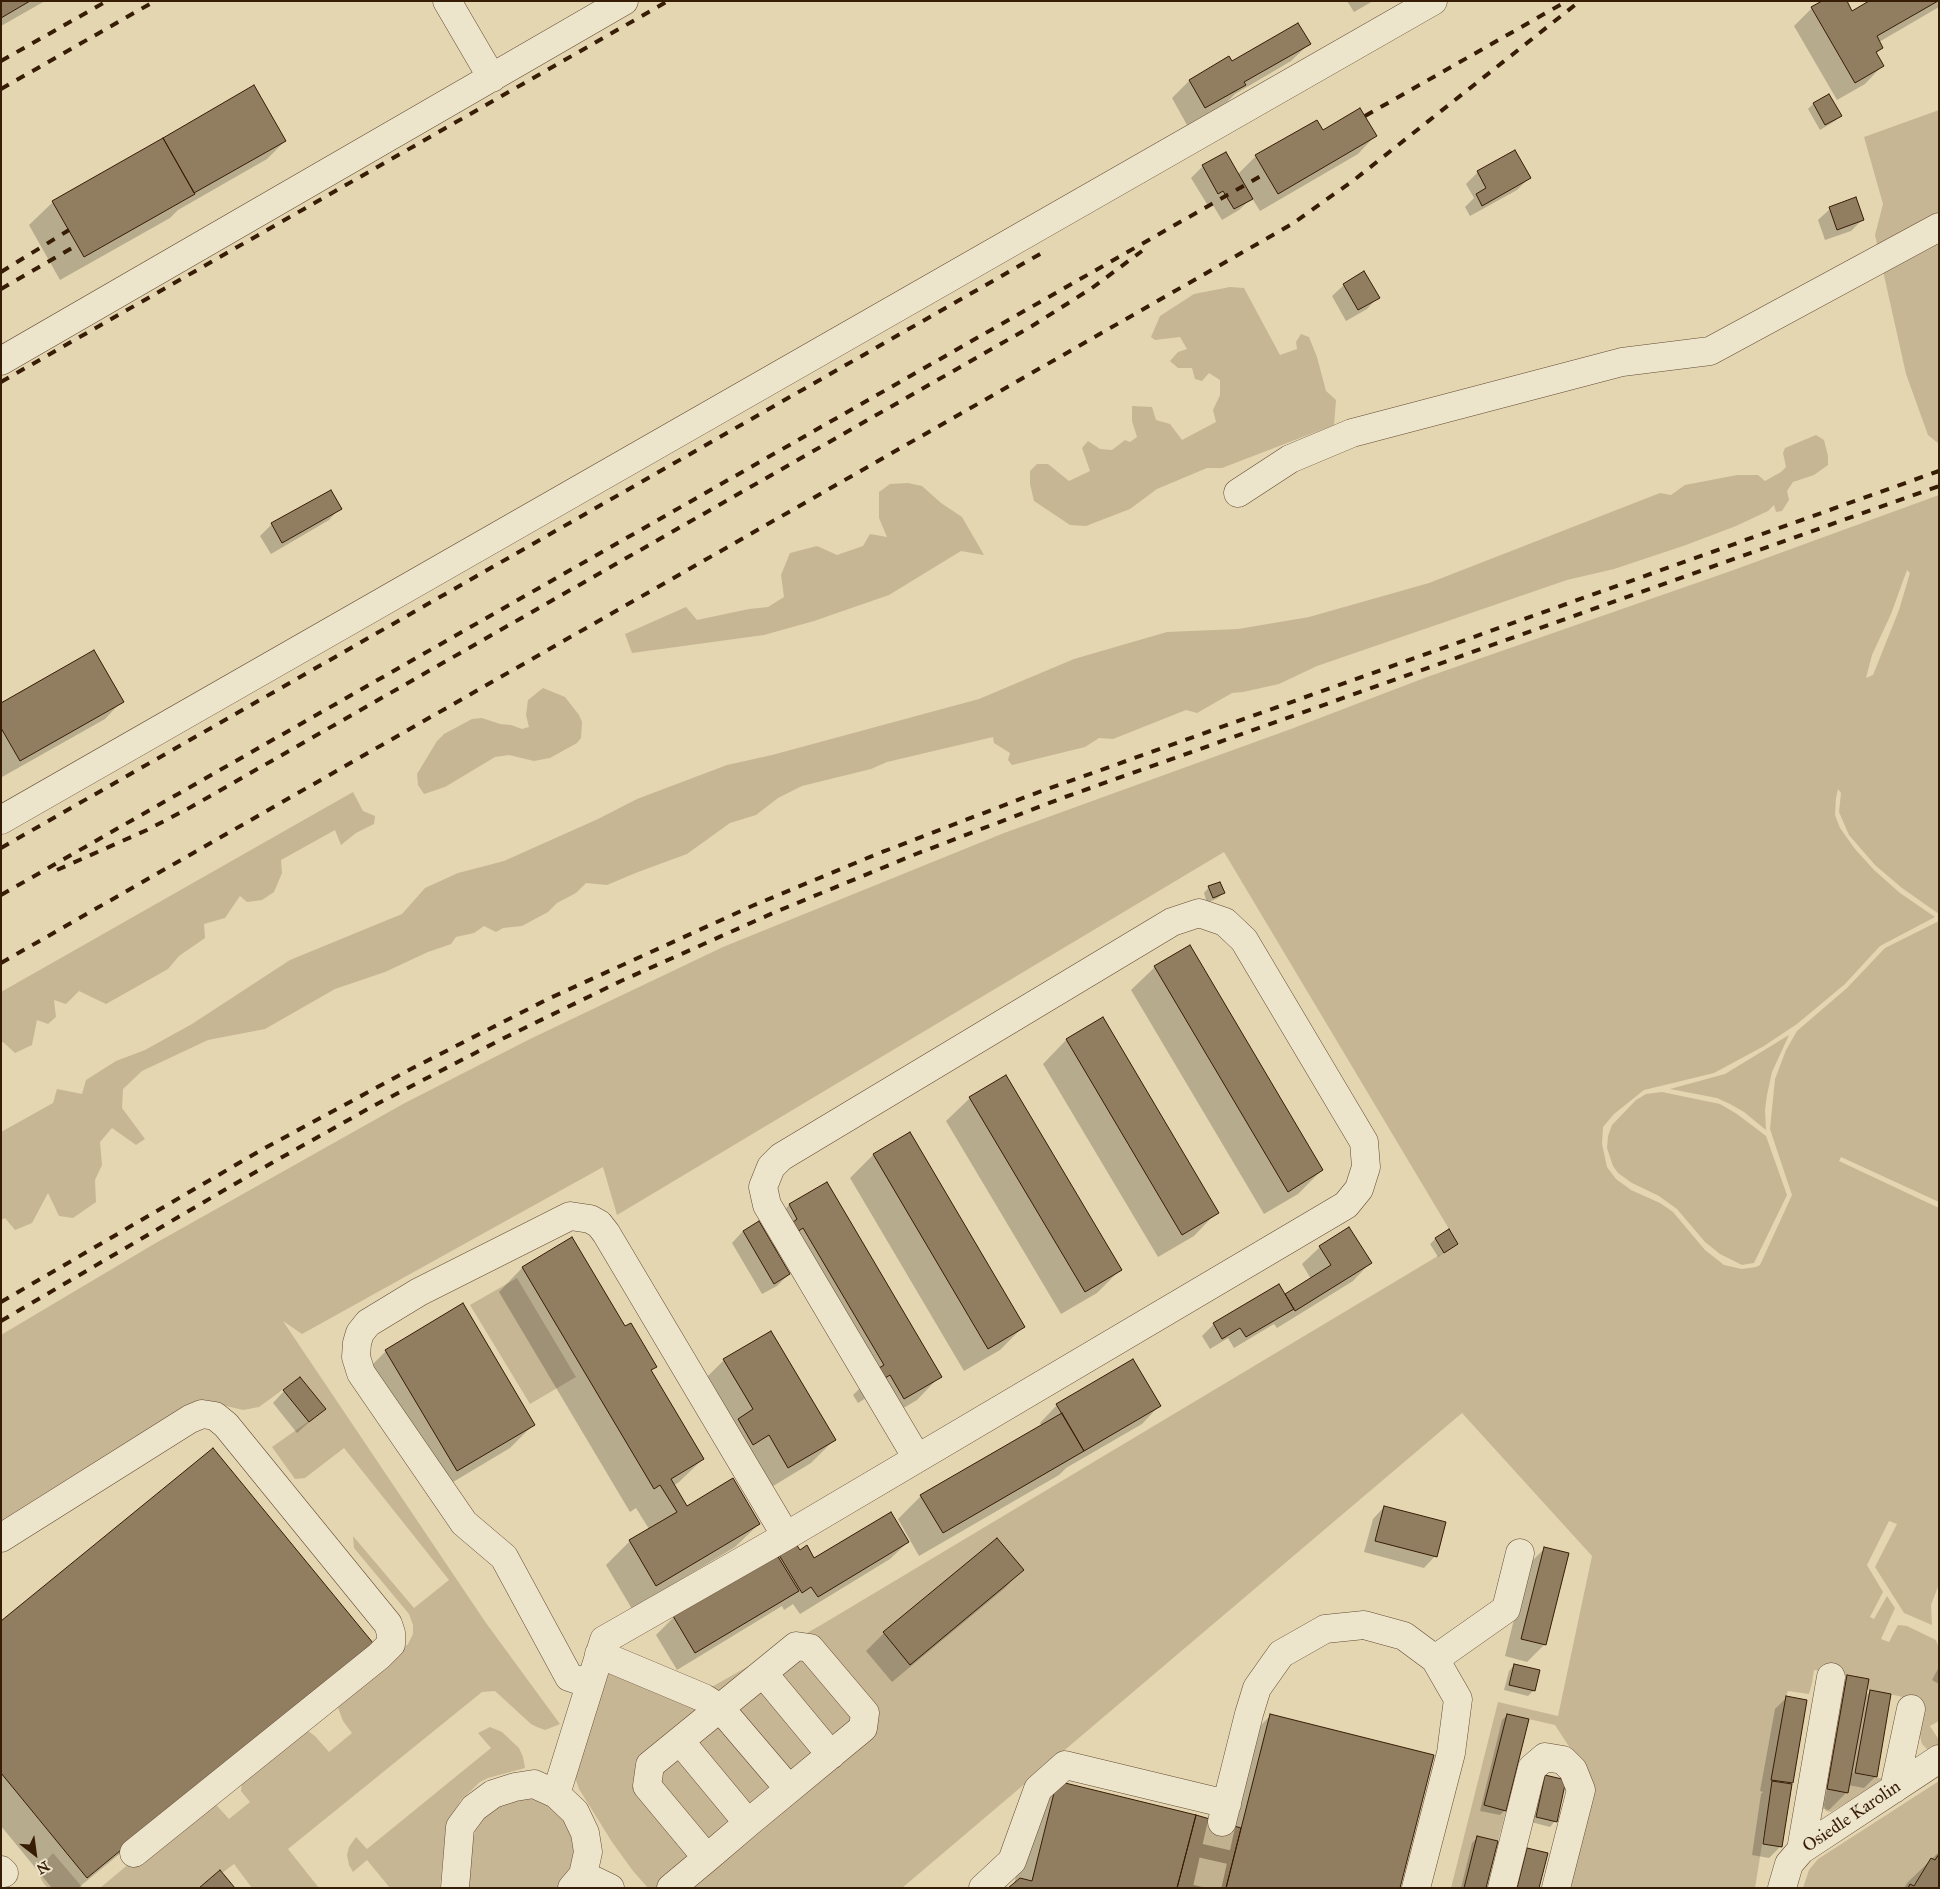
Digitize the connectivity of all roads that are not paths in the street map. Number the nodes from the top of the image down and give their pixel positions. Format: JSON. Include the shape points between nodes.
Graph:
{"nodes":[{"id":1,"x":447,"y":1,"type":"edge"},
{"id":2,"x":624,"y":1,"type":"edge"},
{"id":3,"x":1433,"y":1,"type":"edge"},
{"id":4,"x":492,"y":78,"type":"junction"},
{"id":5,"x":1939,"y":227,"type":"edge"},
{"id":6,"x":1,"y":361,"type":"edge"},
{"id":7,"x":1238,"y":493,"type":"dead end"},
{"id":8,"x":1,"y":820,"type":"edge"},
{"id":9,"x":916,"y":1458,"type":"junction"},
{"id":10,"x":786,"y":1536,"type":"junction"},
{"id":11,"x":1,"y":1538,"type":"edge"},
{"id":12,"x":1520,"y":1553,"type":"dead end"},
{"id":13,"x":599,"y":1654,"type":"junction"},
{"id":14,"x":1435,"y":1659,"type":"junction"},
{"id":15,"x":763,"y":1673,"type":"junction"},
{"id":16,"x":1831,"y":1677,"type":"dead end"},
{"id":17,"x":590,"y":1684,"type":"junction"},
{"id":18,"x":720,"y":1708,"type":"junction"},
{"id":19,"x":1911,"y":1709,"type":"dead end"},
{"id":20,"x":680,"y":1741,"type":"junction"},
{"id":21,"x":831,"y":1754,"type":"junction"},
{"id":22,"x":1939,"y":1759,"type":"edge"},
{"id":23,"x":789,"y":1789,"type":"junction"},
{"id":24,"x":1894,"y":1789,"type":"junction"},
{"id":25,"x":556,"y":1794,"type":"junction"},
{"id":26,"x":748,"y":1823,"type":"junction"},
{"id":27,"x":1801,"y":1850,"type":"junction"},
{"id":28,"x":134,"y":1853,"type":"dead end"},
{"id":29,"x":707,"y":1858,"type":"junction"},
{"id":30,"x":578,"y":1882,"type":"edge"},
{"id":31,"x":455,"y":1888,"type":"edge"},
{"id":32,"x":610,"y":1888,"type":"edge"},
{"id":33,"x":671,"y":1888,"type":"edge"},
{"id":34,"x":983,"y":1888,"type":"edge"},
{"id":35,"x":1416,"y":1888,"type":"edge"},
{"id":36,"x":1502,"y":1888,"type":"edge"},
{"id":37,"x":1556,"y":1888,"type":"edge"},
{"id":38,"x":1782,"y":1888,"type":"edge"}],
"edges":[{"from":1,"to":4,"type":"street"},
{"from":2,"to":4,"type":"street"},
{"from":3,"to":8,"type":"street"},
{"from":4,"to":6,"type":"street"},
{"from":5,"to":7,"type":"street","via":[[1710,351],[1622,362],[1352,433],[1290,459]]},
{"from":9,"to":9,"type":"street","via":[[767,1205],[763,1187],[771,1167],[781,1156],[1172,922],[1199,913],[1226,922],[1244,940],[1364,1142],[1366,1167],[1359,1190],[1346,1205]]},
{"from":9,"to":10,"type":"street"},
{"from":10,"to":13,"type":"street","via":[[604,1640]]},
{"from":10,"to":17,"type":"street","via":[[606,1233],[590,1219],[570,1216],[419,1292],[373,1319],[360,1333],[357,1343],[356,1357],[361,1373],[464,1523],[504,1557],[569,1677]]},
{"from":11,"to":28,"type":"street","via":[[190,1420],[202,1414],[215,1416],[226,1425],[388,1624],[391,1644],[379,1656]]},
{"from":12,"to":14,"type":"street","via":[[1506,1609]]},
{"from":13,"to":17,"type":"street"},
{"from":13,"to":18,"type":"street","via":[[704,1698]]},
{"from":14,"to":34,"type":"street","via":[[1404,1636],[1364,1624],[1325,1629],[1281,1654],[1257,1688],[1225,1813],[1065,1765],[1038,1789],[1012,1861]]},
{"from":14,"to":35,"type":"street","via":[[1458,1699],[1451,1753]]},
{"from":15,"to":18,"type":"street"},
{"from":15,"to":21,"type":"street"},
{"from":15,"to":21,"type":"street","via":[[796,1646],[810,1648],[865,1713],[863,1728]]},
{"from":16,"to":27,"type":"street"},
{"from":17,"to":25,"type":"street"},
{"from":18,"to":20,"type":"street"},
{"from":18,"to":23,"type":"street"},
{"from":19,"to":24,"type":"street"},
{"from":20,"to":26,"type":"street"},
{"from":20,"to":29,"type":"street","via":[[650,1765],[647,1786]]},
{"from":21,"to":23,"type":"street"},
{"from":22,"to":24,"type":"street","name":"Osiedle Karolin"},
{"from":23,"to":26,"type":"street"},
{"from":24,"to":27,"type":"street","name":"Osiedle Karolin"},
{"from":25,"to":30,"type":"street","via":[[575,1812],[585,1833],[588,1852]]},
{"from":25,"to":31,"type":"street","via":[[534,1784],[515,1787],[493,1794],[474,1808],[460,1827]]},
{"from":26,"to":29,"type":"street"},
{"from":27,"to":38,"type":"street","name":"Osiedle Karolin","via":[[1789,1864]]},
{"from":29,"to":33,"type":"street"},
{"from":30,"to":32,"type":"street"},
{"from":36,"to":37,"type":"street","via":[[1532,1768],[1545,1757],[1563,1760],[1573,1770],[1581,1790]]}]}
